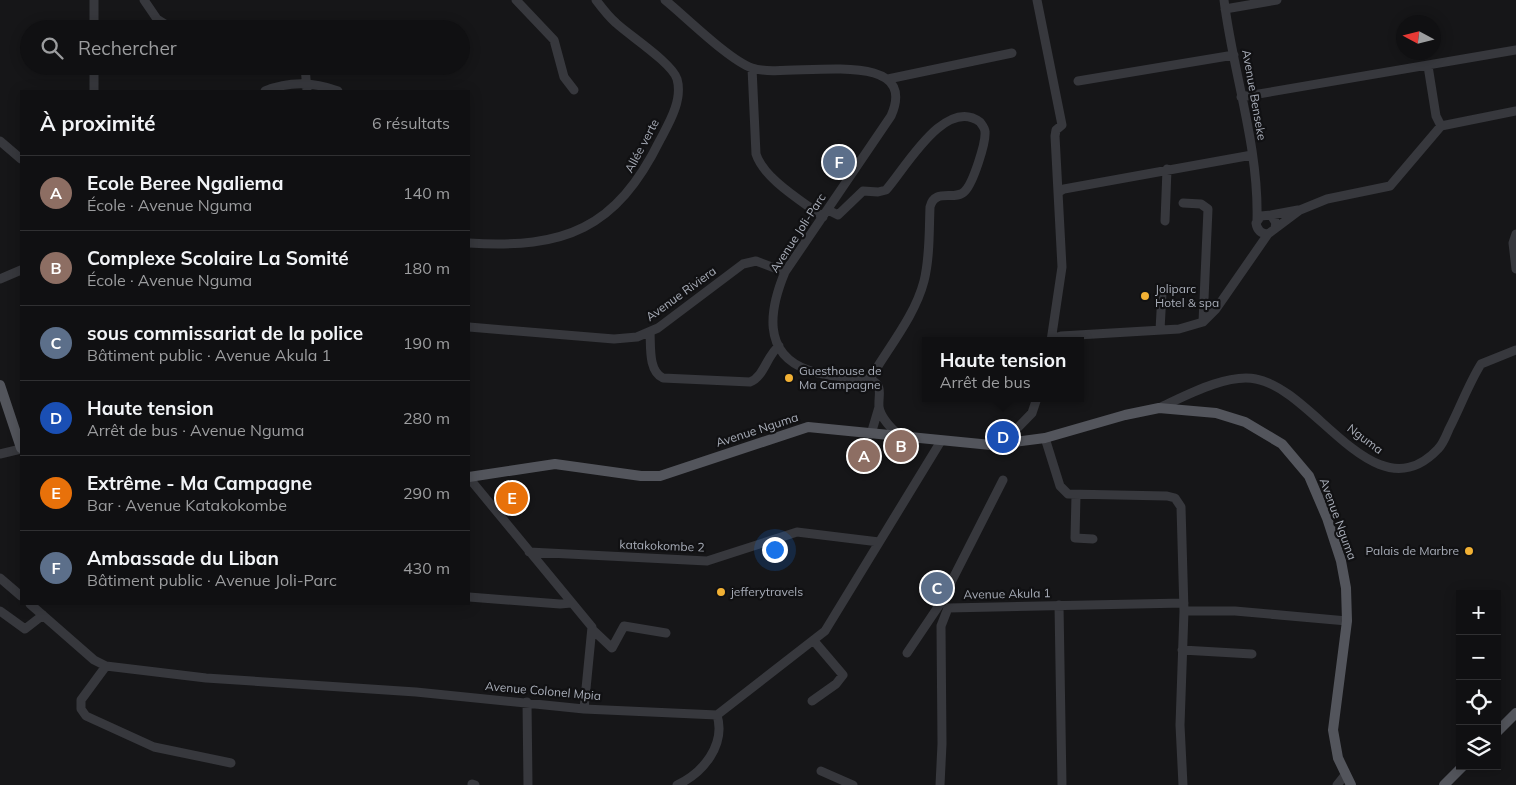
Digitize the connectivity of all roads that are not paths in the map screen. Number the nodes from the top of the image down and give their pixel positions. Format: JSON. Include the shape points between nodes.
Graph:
{"nodes":[{"id":1,"x":94,"y":0,"type":"edge"},
{"id":2,"x":144,"y":0,"type":"edge"},
{"id":3,"x":516,"y":0,"type":"edge"},
{"id":4,"x":596,"y":0,"type":"edge"},
{"id":5,"x":665,"y":0,"type":"edge"},
{"id":6,"x":1036,"y":0,"type":"edge"},
{"id":7,"x":1277,"y":0,"type":"edge"},
{"id":8,"x":1224,"y":5,"type":"edge"},
{"id":9,"x":94,"y":20,"type":"edge"},
{"id":10,"x":159,"y":20,"type":"edge"},
{"id":11,"x":1516,"y":50,"type":"edge"},
{"id":12,"x":1012,"y":54,"type":"dead end"},
{"id":13,"x":1234,"y":55,"type":"junction"},
{"id":14,"x":1428,"y":66,"type":"junction"},
{"id":15,"x":752,"y":68,"type":"junction"},
{"id":16,"x":94,"y":75,"type":"edge"},
{"id":17,"x":888,"y":79,"type":"junction"},
{"id":18,"x":1078,"y":81,"type":"dead end"},
{"id":19,"x":307,"y":87,"type":"edge"},
{"id":20,"x":94,"y":90,"type":"edge"},
{"id":21,"x":269,"y":90,"type":"edge"},
{"id":22,"x":330,"y":90,"type":"edge"},
{"id":23,"x":574,"y":90,"type":"dead end"},
{"id":24,"x":1241,"y":97,"type":"junction"},
{"id":25,"x":1516,"y":111,"type":"edge"},
{"id":26,"x":1441,"y":126,"type":"junction"},
{"id":27,"x":0,"y":141,"type":"edge"},
{"id":28,"x":1252,"y":155,"type":"junction"},
{"id":29,"x":20,"y":158,"type":"edge"},
{"id":30,"x":1167,"y":168,"type":"junction"},
{"id":31,"x":1059,"y":195,"type":"junction"},
{"id":32,"x":1258,"y":195,"type":"junction"},
{"id":33,"x":1183,"y":203,"type":"dead end"},
{"id":34,"x":1300,"y":210,"type":"junction"},
{"id":35,"x":825,"y":213,"type":"junction"},
{"id":36,"x":1268,"y":215,"type":"junction"},
{"id":37,"x":1165,"y":221,"type":"dead end"},
{"id":38,"x":1257,"y":223,"type":"junction"},
{"id":39,"x":1272,"y":231,"type":"junction"},
{"id":40,"x":1516,"y":234,"type":"edge"},
{"id":41,"x":470,"y":242,"type":"edge"},
{"id":42,"x":1253,"y":253,"type":"junction"},
{"id":43,"x":1516,"y":269,"type":"edge"},
{"id":44,"x":20,"y":270,"type":"edge"},
{"id":45,"x":784,"y":272,"type":"junction"},
{"id":46,"x":0,"y":279,"type":"edge"},
{"id":47,"x":1162,"y":293,"type":"dead end"},
{"id":48,"x":1203,"y":322,"type":"junction"},
{"id":49,"x":470,"y":327,"type":"edge"},
{"id":50,"x":1160,"y":330,"type":"junction"},
{"id":51,"x":650,"y":332,"type":"junction"},
{"id":52,"x":1051,"y":337,"type":"edge"},
{"id":53,"x":1058,"y":337,"type":"edge"},
{"id":54,"x":779,"y":346,"type":"junction"},
{"id":55,"x":1516,"y":350,"type":"edge"},
{"id":56,"x":870,"y":379,"type":"junction"},
{"id":57,"x":0,"y":385,"type":"edge"},
{"id":58,"x":1036,"y":402,"type":"edge"},
{"id":59,"x":879,"y":407,"type":"junction"},
{"id":60,"x":1159,"y":408,"type":"junction"},
{"id":61,"x":871,"y":434,"type":"junction"},
{"id":62,"x":900,"y":436,"type":"junction"},
{"id":63,"x":1045,"y":438,"type":"junction"},
{"id":64,"x":941,"y":441,"type":"junction"},
{"id":65,"x":1002,"y":444,"type":"junction"},
{"id":66,"x":20,"y":446,"type":"edge"},
{"id":67,"x":20,"y":449,"type":"edge"},
{"id":68,"x":0,"y":454,"type":"edge"},
{"id":69,"x":470,"y":478,"type":"edge"},
{"id":70,"x":470,"y":479,"type":"edge"},
{"id":71,"x":1003,"y":480,"type":"dead end"},
{"id":72,"x":1076,"y":495,"type":"junction"},
{"id":73,"x":1093,"y":539,"type":"dead end"},
{"id":74,"x":879,"y":542,"type":"junction"},
{"id":75,"x":529,"y":552,"type":"junction"},
{"id":76,"x":0,"y":578,"type":"edge"},
{"id":77,"x":20,"y":595,"type":"edge"},
{"id":78,"x":470,"y":596,"type":"edge"},
{"id":79,"x":571,"y":603,"type":"junction"},
{"id":80,"x":31,"y":605,"type":"edge"},
{"id":81,"x":1059,"y":605,"type":"junction"},
{"id":82,"x":944,"y":606,"type":"junction"},
{"id":83,"x":1184,"y":607,"type":"junction"},
{"id":84,"x":0,"y":611,"type":"edge"},
{"id":85,"x":43,"y":615,"type":"junction"},
{"id":86,"x":1347,"y":621,"type":"junction"},
{"id":87,"x":593,"y":630,"type":"junction"},
{"id":88,"x":666,"y":633,"type":"dead end"},
{"id":89,"x":814,"y":641,"type":"junction"},
{"id":90,"x":1182,"y":650,"type":"junction"},
{"id":91,"x":907,"y":653,"type":"dead end"},
{"id":92,"x":1252,"y":654,"type":"dead end"},
{"id":93,"x":106,"y":666,"type":"junction"},
{"id":94,"x":812,"y":701,"type":"dead end"},
{"id":95,"x":527,"y":702,"type":"junction"},
{"id":96,"x":584,"y":709,"type":"junction"},
{"id":97,"x":1516,"y":713,"type":"edge"},
{"id":98,"x":717,"y":715,"type":"junction"},
{"id":99,"x":1501,"y":728,"type":"edge"},
{"id":100,"x":231,"y":763,"type":"dead end"},
{"id":101,"x":1459,"y":770,"type":"edge"},
{"id":102,"x":821,"y":771,"type":"dead end"},
{"id":103,"x":1345,"y":775,"type":"junction"},
{"id":104,"x":1446,"y":784,"type":"edge"},
{"id":105,"x":528,"y":785,"type":"edge"},
{"id":106,"x":678,"y":785,"type":"edge"},
{"id":107,"x":852,"y":785,"type":"edge"},
{"id":108,"x":940,"y":785,"type":"edge"},
{"id":109,"x":1062,"y":785,"type":"edge"},
{"id":110,"x":1183,"y":785,"type":"edge"},
{"id":111,"x":1337,"y":785,"type":"edge"},
{"id":112,"x":1351,"y":785,"type":"edge"}],
"edges":[{"from":1,"to":9,"type":"street"},
{"from":2,"to":10,"type":"street"},
{"from":3,"to":23,"type":"street","via":[[555,41],[564,77]]},
{"from":4,"to":41,"type":"street","name":"Allée verte","via":[[678,80],[675,109],[647,168],[606,214],[576,232],[537,242]]},
{"from":5,"to":15,"type":"street","via":[[735,58]]},
{"from":6,"to":31,"type":"street","via":[[1062,125],[1056,130]]},
{"from":7,"to":8,"type":"street"},
{"from":8,"to":13,"type":"street","name":"Avenue Benseke"},
{"from":11,"to":14,"type":"street"},
{"from":12,"to":17,"type":"street"},
{"from":13,"to":18,"type":"street"},
{"from":13,"to":24,"type":"street","name":"Avenue Benseke"},
{"from":14,"to":24,"type":"street"},
{"from":14,"to":26,"type":"street","via":[[1436,116]]},
{"from":15,"to":17,"type":"street","via":[[769,71],[860,69]]},
{"from":15,"to":35,"type":"street","via":[[759,163],[768,174]]},
{"from":16,"to":20,"type":"street"},
{"from":17,"to":35,"type":"street","name":"Avenue Joli-Parc","via":[[895,97],[890,116]]},
{"from":19,"to":21,"type":"street","via":[[290,84]]},
{"from":19,"to":22,"type":"street"},
{"from":24,"to":28,"type":"street","name":"Avenue Benseke"},
{"from":25,"to":26,"type":"street"},
{"from":26,"to":34,"type":"street","via":[[1390,186],[1327,199]]},
{"from":27,"to":29,"type":"street"},
{"from":28,"to":30,"type":"street"},
{"from":28,"to":32,"type":"street","name":"Avenue Benseke"},
{"from":30,"to":31,"type":"street","via":[[1064,189]]},
{"from":30,"to":37,"type":"street"},
{"from":31,"to":52,"type":"street","via":[[1062,267]]},
{"from":32,"to":36,"type":"street"},
{"from":32,"to":38,"type":"street"},
{"from":33,"to":48,"type":"street","via":[[1200,204],[1208,209]]},
{"from":34,"to":36,"type":"street"},
{"from":34,"to":39,"type":"street"},
{"from":35,"to":45,"type":"street","name":"Avenue Joli-Parc"},
{"from":35,"to":56,"type":"street","via":[[838,215],[864,191],[886,190],[931,132],[944,122],[966,117],[980,122],[985,133],[982,150],[967,189],[932,200],[922,288]]},
{"from":36,"to":38,"type":"street"},
{"from":36,"to":39,"type":"street","via":[[1274,218]]},
{"from":38,"to":39,"type":"street","via":[[1259,232]]},
{"from":38,"to":42,"type":"street"},
{"from":39,"to":42,"type":"street"},
{"from":40,"to":43,"type":"street","via":[[1513,243]]},
{"from":42,"to":48,"type":"street","via":[[1216,309]]},
{"from":44,"to":46,"type":"street"},
{"from":45,"to":51,"type":"street","name":"Avenue Riviera","via":[[756,261],[743,264]]},
{"from":45,"to":54,"type":"street","name":"Avenue Joli-Parc","via":[[773,307],[773,326]]},
{"from":47,"to":50,"type":"street"},
{"from":48,"to":50,"type":"street"},
{"from":49,"to":51,"type":"street","name":"Avenue Riviera","via":[[621,339]]},
{"from":50,"to":53,"type":"street"},
{"from":51,"to":54,"type":"street","via":[[653,366],[663,378],[750,382],[758,377],[769,356]]},
{"from":54,"to":56,"type":"street","via":[[793,361],[810,370]]},
{"from":55,"to":60,"type":"street","name":"Nguma","via":[[1481,364],[1440,447],[1428,459],[1411,468],[1393,469],[1363,456],[1288,395],[1257,379],[1243,378],[1201,389]]},
{"from":56,"to":59,"type":"street","via":[[881,390]]},
{"from":57,"to":66,"type":"main road"},
{"from":58,"to":65,"type":"street","via":[[1032,413]]},
{"from":59,"to":61,"type":"street"},
{"from":59,"to":62,"type":"street","via":[[885,421]]},
{"from":60,"to":63,"type":"main road","name":"Avenue Nguma"},
{"from":60,"to":86,"type":"main road","name":"Avenue Nguma","via":[[1232,417],[1270,435],[1297,459],[1309,476],[1336,546],[1346,588]]},
{"from":61,"to":62,"type":"main road","name":"Avenue Nguma"},
{"from":61,"to":69,"type":"main road","name":"Avenue Nguma","via":[[802,427],[660,476],[555,464]]},
{"from":62,"to":64,"type":"main road","name":"Avenue Nguma"},
{"from":63,"to":65,"type":"main road","name":"Avenue Nguma"},
{"from":63,"to":72,"type":"street","via":[[1060,486],[1063,491]]},
{"from":64,"to":65,"type":"main road","name":"Avenue Nguma"},
{"from":64,"to":74,"type":"street"},
{"from":67,"to":68,"type":"street"},
{"from":70,"to":75,"type":"street"},
{"from":71,"to":82,"type":"street"},
{"from":72,"to":73,"type":"street","via":[[1075,538]]},
{"from":72,"to":83,"type":"street","via":[[1174,498],[1180,508]]},
{"from":74,"to":75,"type":"street","name":"katakokombe 2","via":[[797,532],[707,561]]},
{"from":74,"to":89,"type":"street","via":[[835,618]]},
{"from":75,"to":79,"type":"street"},
{"from":76,"to":77,"type":"street"},
{"from":78,"to":79,"type":"street"},
{"from":79,"to":87,"type":"street"},
{"from":80,"to":85,"type":"street","name":"Avenue Colonel Mpia"},
{"from":81,"to":82,"type":"street","name":"Avenue Akula 1"},
{"from":81,"to":83,"type":"street","name":"Avenue Akula 1"},
{"from":81,"to":109,"type":"street"},
{"from":82,"to":91,"type":"street"},
{"from":82,"to":108,"type":"street","name":"Avenue Akula 1","via":[[941,626]]},
{"from":83,"to":86,"type":"street","name":"Avenue Akula 1"},
{"from":83,"to":90,"type":"street"},
{"from":84,"to":85,"type":"street","via":[[25,629]]},
{"from":85,"to":93,"type":"street","name":"Avenue Colonel Mpia","via":[[94,660]]},
{"from":86,"to":103,"type":"main road","name":"Avenue Nguma","via":[[1333,730],[1333,743]]},
{"from":87,"to":88,"type":"street","via":[[612,648],[624,626]]},
{"from":87,"to":96,"type":"street"},
{"from":89,"to":94,"type":"street","via":[[842,675],[836,684]]},
{"from":89,"to":98,"type":"street"},
{"from":90,"to":92,"type":"street"},
{"from":90,"to":110,"type":"street","via":[[1180,725]]},
{"from":93,"to":95,"type":"street","name":"Avenue Colonel Mpia","via":[[206,678]]},
{"from":93,"to":100,"type":"street","via":[[81,700],[86,716],[154,747]]},
{"from":95,"to":96,"type":"street","name":"Avenue Colonel Mpia"},
{"from":95,"to":105,"type":"street"},
{"from":96,"to":98,"type":"street","name":"Avenue Colonel Mpia"},
{"from":97,"to":99,"type":"main road"},
{"from":98,"to":106,"type":"street","via":[[720,731],[714,749],[698,774]]},
{"from":101,"to":104,"type":"main road"},
{"from":102,"to":107,"type":"street"},
{"from":103,"to":111,"type":"street"},
{"from":103,"to":112,"type":"main road","name":"Avenue Nguma"}]}
